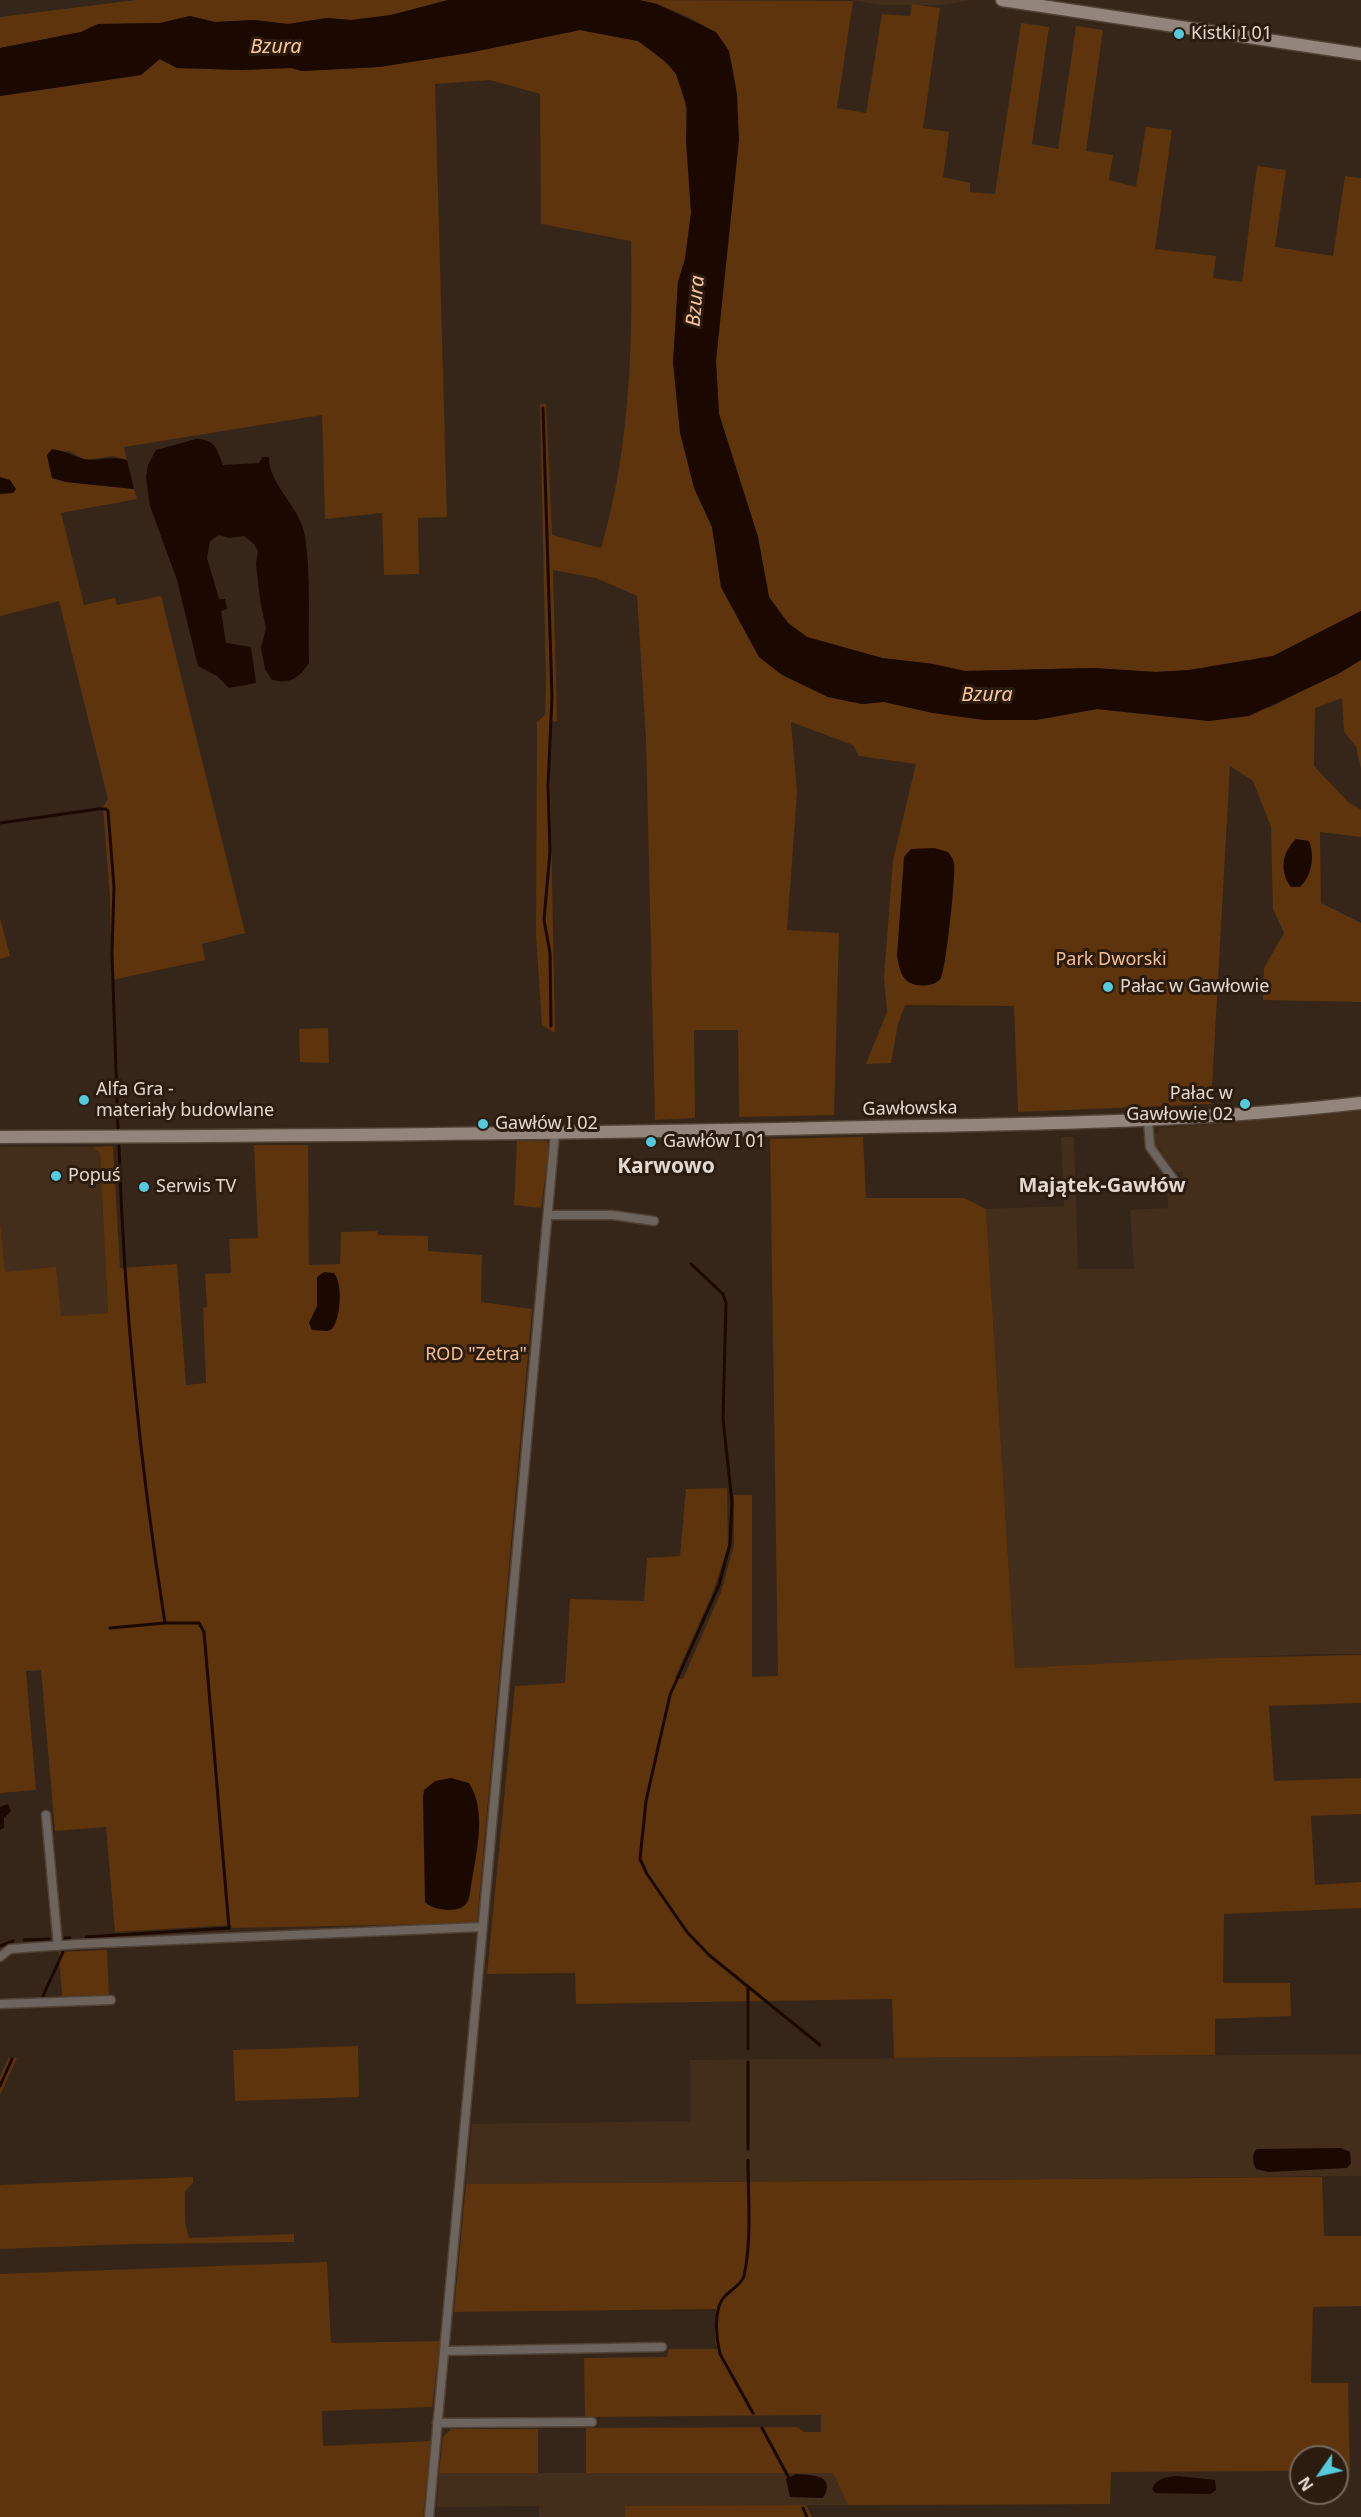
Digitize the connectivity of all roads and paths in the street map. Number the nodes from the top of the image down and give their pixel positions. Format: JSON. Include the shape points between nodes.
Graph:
{"nodes":[{"id":1,"x":1002,"y":0,"type":"edge"},
{"id":2,"x":1361,"y":54,"type":"edge"},
{"id":3,"x":1361,"y":1103,"type":"edge"},
{"id":4,"x":1148,"y":1121,"type":"junction"},
{"id":5,"x":555,"y":1133,"type":"junction"},
{"id":6,"x":0,"y":1137,"type":"edge"},
{"id":7,"x":1176,"y":1183,"type":"dead end"},
{"id":8,"x":548,"y":1215,"type":"junction"},
{"id":9,"x":654,"y":1221,"type":"dead end"},
{"id":10,"x":46,"y":1815,"type":"dead end"},
{"id":11,"x":481,"y":1927,"type":"junction"},
{"id":12,"x":58,"y":1946,"type":"junction"},
{"id":13,"x":0,"y":1957,"type":"edge"},
{"id":14,"x":111,"y":2000,"type":"dead end"},
{"id":15,"x":0,"y":2004,"type":"edge"},
{"id":16,"x":662,"y":2347,"type":"dead end"},
{"id":17,"x":444,"y":2351,"type":"junction"},
{"id":18,"x":592,"y":2422,"type":"dead end"},
{"id":19,"x":437,"y":2423,"type":"junction"},
{"id":20,"x":429,"y":2517,"type":"edge"}],
"edges":[{"from":1,"to":2,"type":"street"},
{"from":3,"to":4,"type":"street","name":"Gawłowska"},
{"from":4,"to":5,"type":"street","name":"Gawłowska"},
{"from":4,"to":7,"type":"street","via":[[1150,1147]]},
{"from":5,"to":6,"type":"street","name":"Gawłowska"},
{"from":5,"to":8,"type":"street"},
{"from":8,"to":9,"type":"street","via":[[626,1215]]},
{"from":8,"to":11,"type":"street"},
{"from":10,"to":12,"type":"street"},
{"from":11,"to":12,"type":"street"},
{"from":11,"to":17,"type":"street"},
{"from":12,"to":13,"type":"street","via":[[10,1949]]},
{"from":14,"to":15,"type":"street"},
{"from":16,"to":17,"type":"street"},
{"from":17,"to":19,"type":"street"},
{"from":18,"to":19,"type":"street"},
{"from":19,"to":20,"type":"street"}]}
